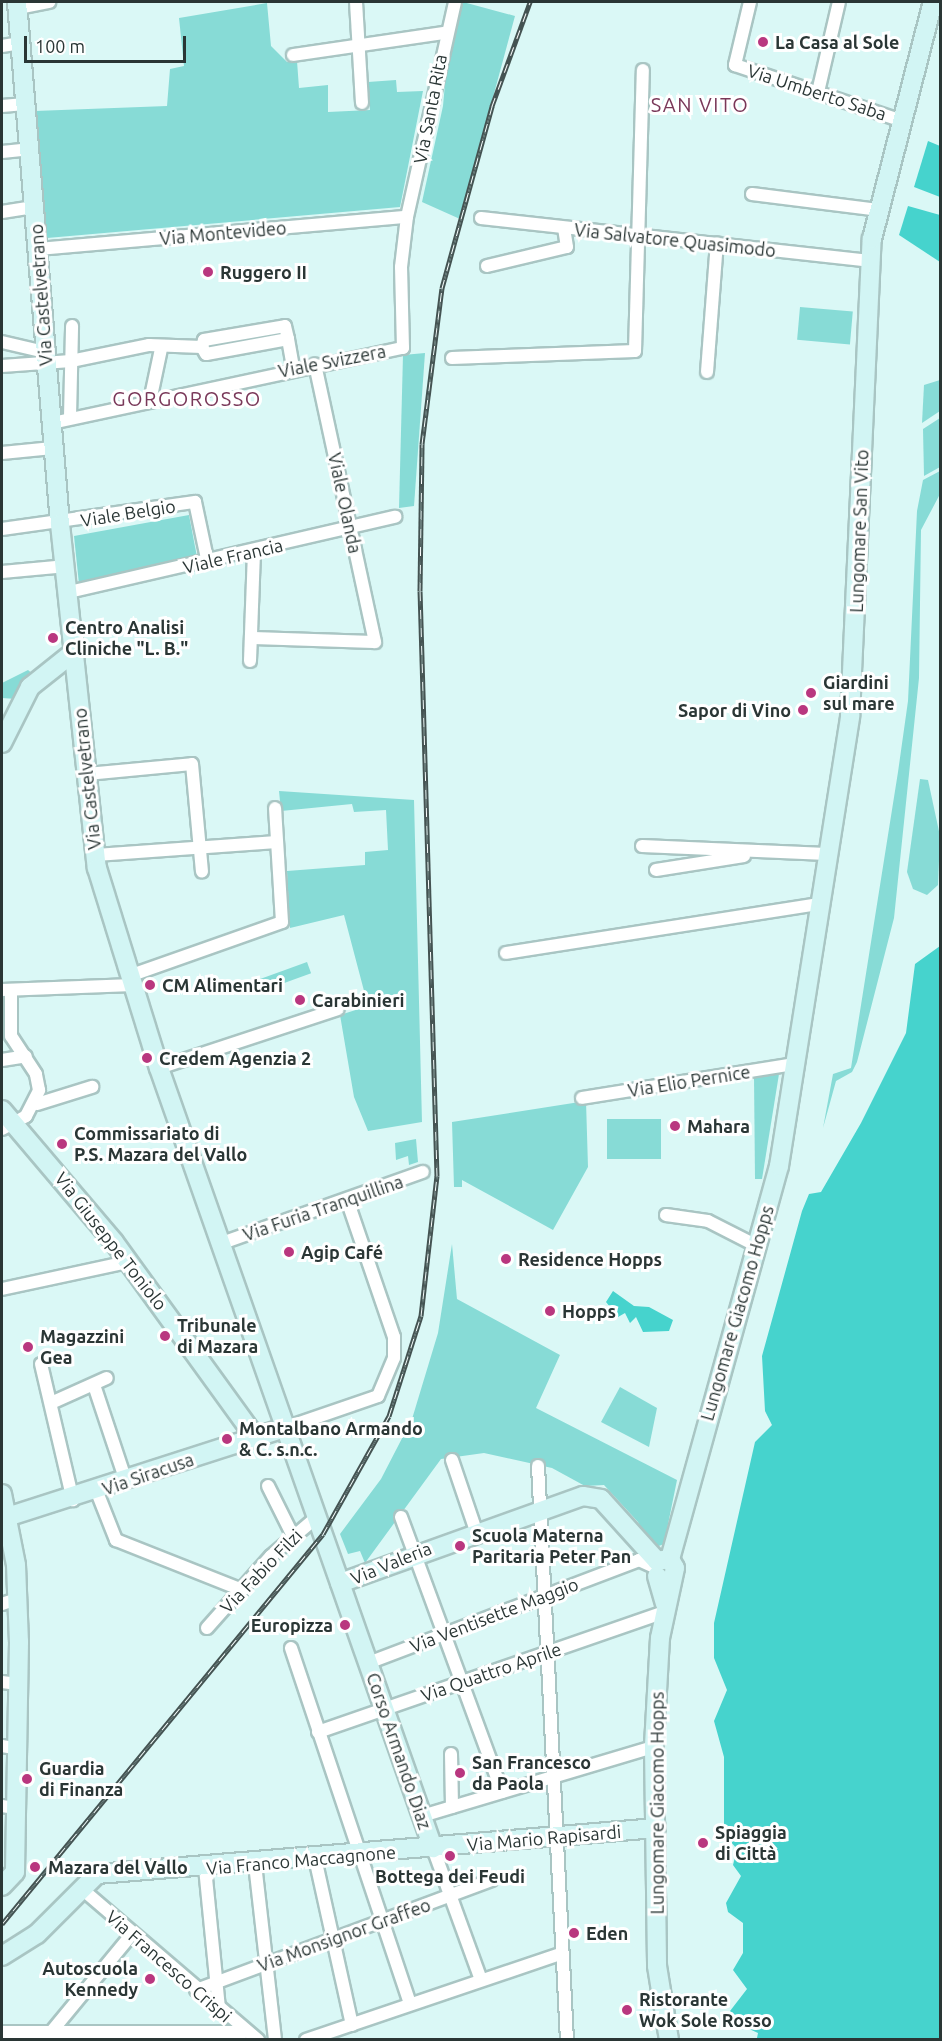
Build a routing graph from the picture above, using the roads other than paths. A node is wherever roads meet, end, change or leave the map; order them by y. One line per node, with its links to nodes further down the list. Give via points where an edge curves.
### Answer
1 (49, 2): 7 (street)
2 (356, 2): 11 (street)
3 (455, 2): 8 (street, Via Santa Rita)
4 (750, 2): 14 (street, Via Umberto Saba, via 735,65)
5 (839, 2): 14 (street)
6 (933, 2): 18 (main road, Lungomare San Vito)
7 (17, 5): 9 (main road, Via Castelvetrano)
8 (444, 33): 11 (street); 25 (street, Via Santa Rita)
9 (21, 43): 10 (street); 16 (main road, Via Castelvetrano)
10 (2, 46)
11 (359, 48): 12 (street); 15 (street)
12 (293, 55)
13 (643, 70): 28 (street)
14 (818, 92): 18 (street, Via Umberto Saba)
15 (362, 103)
16 (25, 104): 17 (street); 19 (main road, Via Castelvetrano)
17 (2, 106)
18 (899, 120): 23 (main road, Lungomare San Vito)
19 (29, 149): 20 (street); 22 (main road, Via Castelvetrano)
20 (2, 152)
21 (752, 194): 23 (street)
22 (34, 207): 24 (street); 30 (main road, Via Castelvetrano)
23 (878, 210): 31 (main road, Lungomare San Vito)
24 (2, 212)
25 (407, 217): 30 (street, Via Montevideo); 35 (street, Via Santa Rita, via 401,267)
26 (481, 218): 27 (street, Via Salvatore Quasimodo)
27 (564, 229): 28 (street, Via Salvatore Quasimodo); 32 (street, via 567,247)
28 (639, 236): 29 (street, Via Salvatore Quasimodo); 38 (street, via 635,351)
29 (717, 243): 31 (street, Via Salvatore Quasimodo); 43 (street)
30 (38, 249): 37 (main road, Via Castelvetrano)
31 (870, 261): 68 (main road, Lungomare San Vito, via 850,716)
32 (487, 266)
33 (72, 326): 39 (street)
34 (2, 342): 37 (street)
35 (403, 348): 40 (street, Viale Svizzera)
36 (160, 349): 39 (street, via 149,345); 42 (street, via 202,347 206,354 288,339); 44 (street)
37 (45, 356): 39 (street); 41 (street); 46 (main road, Via Castelvetrano)
38 (452, 358)
39 (70, 361): 45 (street)
40 (315, 364): 42 (street, Viale Svizzera); 51 (street, Viale Olanda)
41 (2, 366)
42 (293, 367): 44 (street, Viale Svizzera)
43 (707, 372)
44 (150, 401): 45 (street, Viale Svizzera)
45 (70, 417): 46 (street, Viale Svizzera)
46 (52, 423): 47 (main road, Via Castelvetrano)
47 (53, 448): 48 (street); 50 (main road, Via Castelvetrano)
48 (2, 453)
49 (395, 517): 51 (street, Viale Francia)
50 (60, 524): 52 (street, Viale Belgio); 54 (street, Viale Belgio, via 195,502); 55 (main road, Via Castelvetrano)
51 (350, 528): 53 (street, Viale Francia); 58 (street, Viale Olanda, via 375,642)
52 (2, 529)
53 (255, 551): 54 (street, Viale Francia); 58 (street)
54 (208, 563): 57 (street, Viale Francia)
55 (67, 566): 56 (street); 57 (main road, Via Castelvetrano)
56 (2, 572)
57 (69, 592): 59 (main road, Via Castelvetrano)
58 (252, 638): 60 (street)
59 (74, 652): 61 (main road, via 30,687); 62 (main road, Via Castelvetrano)
60 (250, 662)
61 (2, 743)
62 (87, 774): 66 (street, via 192,764); 69 (main road, Via Castelvetrano)
63 (275, 808): 64 (street)
64 (277, 842): 66 (street); 74 (street, via 282,922)
65 (642, 846): 67 (street)
66 (200, 847): 69 (street); 71 (street)
67 (769, 852): 68 (street); 70 (street)
68 (827, 854): 72 (main road, Lungomare San Vito)
69 (96, 855): 74 (main road, Via Castelvetrano)
70 (657, 870)
71 (202, 872)
72 (818, 904): 73 (street); 80 (main road, Lungomare San Vito)
73 (506, 953)
74 (131, 980): 75 (street); 81 (main road, Via Castelvetrano)
75 (6, 990): 77 (street)
76 (338, 1009): 81 (street)
77 (6, 1028): 78 (street)
78 (26, 1056): 79 (street); 84 (street, via 36,1074)
79 (2, 1060)
80 (795, 1064): 83 (street, Via Elio Pernice); 90 (main road, Lungomare Giacomo Hopps)
81 (159, 1068): 89 (main road, Via Castelvetrano)
82 (92, 1087): 84 (street)
83 (582, 1098)
84 (37, 1104): 85 (street)
85 (6, 1121): 91 (main road, Via Giuseppe Toniolo)
86 (423, 1172): 87 (street, Via Furia Tranquillina)
87 (347, 1200): 89 (street, Via Furia Tranquillina); 97 (street, via 394,1337 394,1358 378,1396)
88 (666, 1215): 90 (street, via 708,1221)
89 (222, 1243): 97 (main road, Via Castelvetrano)
90 (759, 1246): 113 (main road, Lungomare Giacomo Hopps)
91 (128, 1262): 92 (street); 98 (main road, Via Giuseppe Toniolo)
92 (2, 1289)
93 (41, 1364): 96 (street)
94 (107, 1378): 95 (street)
95 (94, 1384): 96 (street); 101 (street)
96 (51, 1403): 105 (street)
97 (288, 1427): 98 (main road, Via Siracusa); 109 (main road, Via Castelvetrano)
98 (255, 1437): 101 (main road, Via Siracusa)
99 (453, 1460): 110 (street)
100 (538, 1466): 106 (street)
101 (126, 1481): 103 (main road, Via Siracusa)
102 (268, 1486): 111 (street)
103 (97, 1492): 105 (main road, Via Siracusa); 115 (street, via 116,1540)
104 (2, 1494): 107 (main road)
105 (73, 1500): 107 (main road, Via Siracusa)
106 (538, 1511): 110 (main road, Via Valeria); 113 (main road, Via Valeria, via 596,1497); 116 (street)
107 (7, 1517): 117 (main road)
108 (401, 1517): 112 (street)
109 (318, 1519): 111 (street, Via Fabio Filzi); 114 (main road, Corso Armando Diaz)
110 (476, 1531): 112 (main road, Via Valeria)
111 (293, 1536): 115 (street, Via Fabio Filzi)
112 (414, 1553): 114 (main road, Via Valeria); 120 (street)
113 (662, 1567): 116 (street, Via Ventisette Maggio, via 639,1560); 118 (main road, Lungomare Giacomo Hopps)
114 (340, 1583): 123 (main road, Corso Armando Diaz)
115 (242, 1590): 119 (street, Via Fabio Filzi)
116 (542, 1595): 120 (street, Via Ventisette Maggio); 122 (street)
117 (10, 1601): 124 (main road)
118 (664, 1608): 122 (street, Via Quattro Aprile); 129 (main road, Lungomare Giacomo Hopps)
119 (207, 1628)
120 (445, 1634): 123 (street, Via Ventisette Maggio); 125 (street)
121 (291, 1647): 127 (street)
122 (545, 1653): 125 (street, Via Quattro Aprile); 131 (street)
123 (368, 1663): 126 (main road, Corso Armando Diaz)
124 (10, 1683): 128 (main road)
125 (461, 1683): 126 (street, Via Quattro Aprile); 132 (street)
126 (384, 1708): 127 (street, Via Quattro Aprile); 135 (main road, Corso Armando Diaz)
127 (318, 1732): 139 (street)
128 (10, 1747): 133 (main road)
129 (654, 1747): 131 (street); 136 (main road, Lungomare Giacomo Hopps)
130 (451, 1754): 134 (street)
131 (551, 1777): 132 (street); 137 (street)
132 (501, 1792): 134 (street)
133 (8, 1807): 144 (main road, via 15,1872)
134 (452, 1807): 135 (street)
135 (422, 1816): 138 (main road, Corso Armando Diaz)
136 (656, 1828): 137 (main road, Via Mario Rapisardi); 166 (main road, Lungomare Giacomo Hopps, via 657,1966)
137 (557, 1837): 138 (main road, Via Mario Rapisardi); 150 (street)
138 (433, 1848): 139 (main road, Via Franco Maccagnone); 146 (street, Corso Armando Diaz)
139 (360, 1855): 140 (main road, Via Franco Maccagnone); 147 (street)
140 (315, 1858): 141 (main road, Via Franco Maccagnone); 149 (street)
141 (255, 1864): 142 (main road, Via Franco Maccagnone); 152 (street)
142 (206, 1868): 145 (main road, Via Franco Maccagnone, via 97,1874); 154 (street)
143 (491, 1880): 146 (street, Via Monsignor Graffeo)
144 (2, 1886)
145 (82, 1889): 148 (street, Via Francesco Crispi); 151 (main road, via 37,1934)
146 (451, 1895): 147 (street, Via Monsignor Graffeo); 153 (street, Corso Armando Diaz)
147 (382, 1920): 149 (street, Via Monsignor Graffeo); 156 (street)
148 (132, 1934): 155 (street, Via Francesco Crispi); 159 (street)
149 (332, 1939): 152 (street, Via Monsignor Graffeo); 158 (street)
150 (563, 1953): 153 (street); 165 (street)
151 (2, 1956)
152 (267, 1963): 154 (street, Via Monsignor Graffeo); 163 (street)
153 (480, 1980): 156 (street)
154 (216, 1982): 155 (street, Via Monsignor Graffeo); 157 (street)
155 (196, 1989): 157 (street, Via Francesco Crispi)
156 (410, 2003): 158 (street)
157 (219, 2009): 161 (street, Via Francesco Crispi)
158 (352, 2025): 164 (street)
159 (52, 2031): 160 (street); 161 (street)
160 (2, 2032)
161 (245, 2032): 162 (street, Via Francesco Crispi)
162 (258, 2040)
163 (275, 2040)
164 (306, 2040)
165 (567, 2040)
166 (669, 2040)

